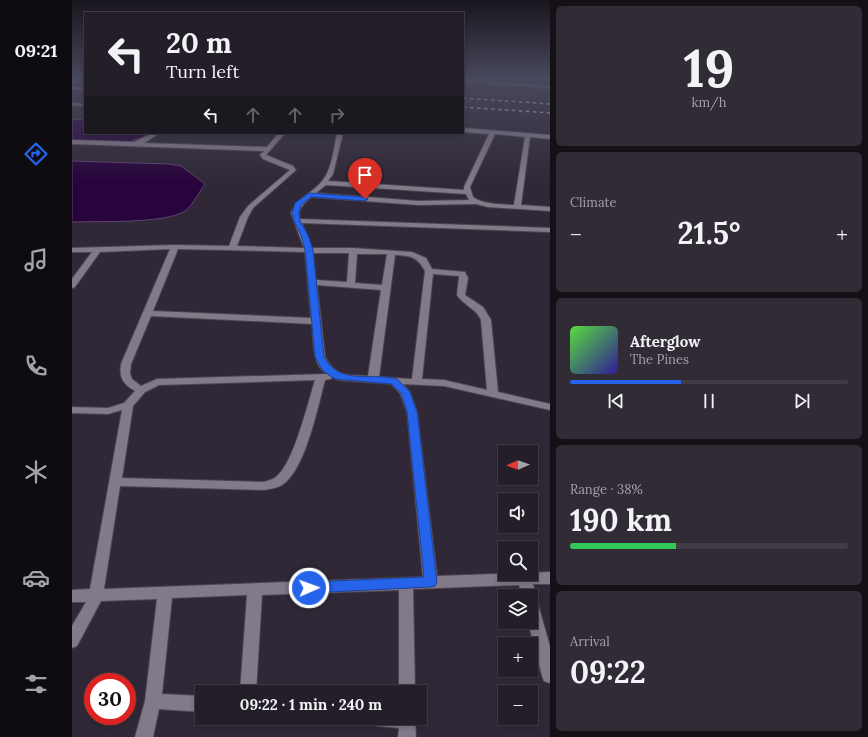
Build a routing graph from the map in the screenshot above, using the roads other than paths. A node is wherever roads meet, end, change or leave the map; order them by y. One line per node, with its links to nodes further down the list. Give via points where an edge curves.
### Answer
1 (464, 130): 2 (street)
2 (493, 132): 6 (street); 12 (street, via 467,187)
3 (155, 134): 9 (street)
4 (281, 134): 10 (street)
5 (340, 134): 11 (street, via 330,174)
6 (528, 135): 7 (street); 15 (street)
7 (550, 137)
8 (72, 142): 9 (street)
9 (136, 144): 10 (street)
10 (268, 149): 20 (street, via 263,155 265,158 292,166 293,170 250,207)
11 (324, 183): 12 (street); 13 (street)
12 (468, 192): 14 (street, via 470,198)
13 (309, 195): 14 (street, via 418,204); 17 (street, via 298,204 295,213)
14 (476, 202): 15 (street)
15 (517, 207): 16 (street)
16 (550, 209)
17 (297, 221): 18 (street); 23 (street)
18 (550, 230)
19 (175, 247): 20 (street); 21 (street); 31 (street)
20 (232, 248): 23 (street)
21 (98, 249): 22 (street); 28 (street)
22 (72, 250)
23 (309, 250): 24 (street); 27 (street)
24 (353, 250): 25 (street); 29 (street)
25 (391, 252): 26 (street, via 412,254 423,260); 30 (street)
26 (429, 271): 36 (street); 39 (street, via 462,274 464,278 461,295 481,310 486,320)
27 (312, 282): 29 (street); 32 (street)
28 (72, 285)
29 (351, 285): 30 (street)
30 (386, 288): 35 (street)
31 (147, 313): 32 (street); 38 (street, via 124,374 128,382)
32 (316, 321): 33 (street, via 320,357 326,369)
33 (338, 377): 34 (street); 35 (street)
34 (321, 378): 38 (street, via 157,382); 43 (street, via 297,454 285,476 278,482 264,486)
35 (373, 380): 37 (street)
36 (417, 380): 37 (street); 39 (street)
37 (394, 381): 47 (street, via 405,392 412,412)
38 (141, 390): 40 (street)
39 (493, 394): 41 (street)
40 (128, 405): 42 (street, via 108,411); 43 (street)
41 (550, 407)
42 (72, 410)
43 (115, 482): 52 (street)
44 (538, 578): 45 (street)
45 (550, 578)
46 (498, 580): 47 (street)
47 (430, 582): 48 (street)
48 (406, 583): 49 (street); 57 (street)
49 (255, 590): 50 (street); 56 (street)
50 (165, 594): 52 (street); 58 (street)
51 (72, 596): 52 (street)
52 (96, 596): 54 (street)
53 (538, 629): 55 (street)
54 (72, 641)
55 (550, 676)
56 (248, 685)
57 (407, 685)
58 (153, 700): 59 (street); 60 (street)
59 (195, 703)
60 (144, 737)

